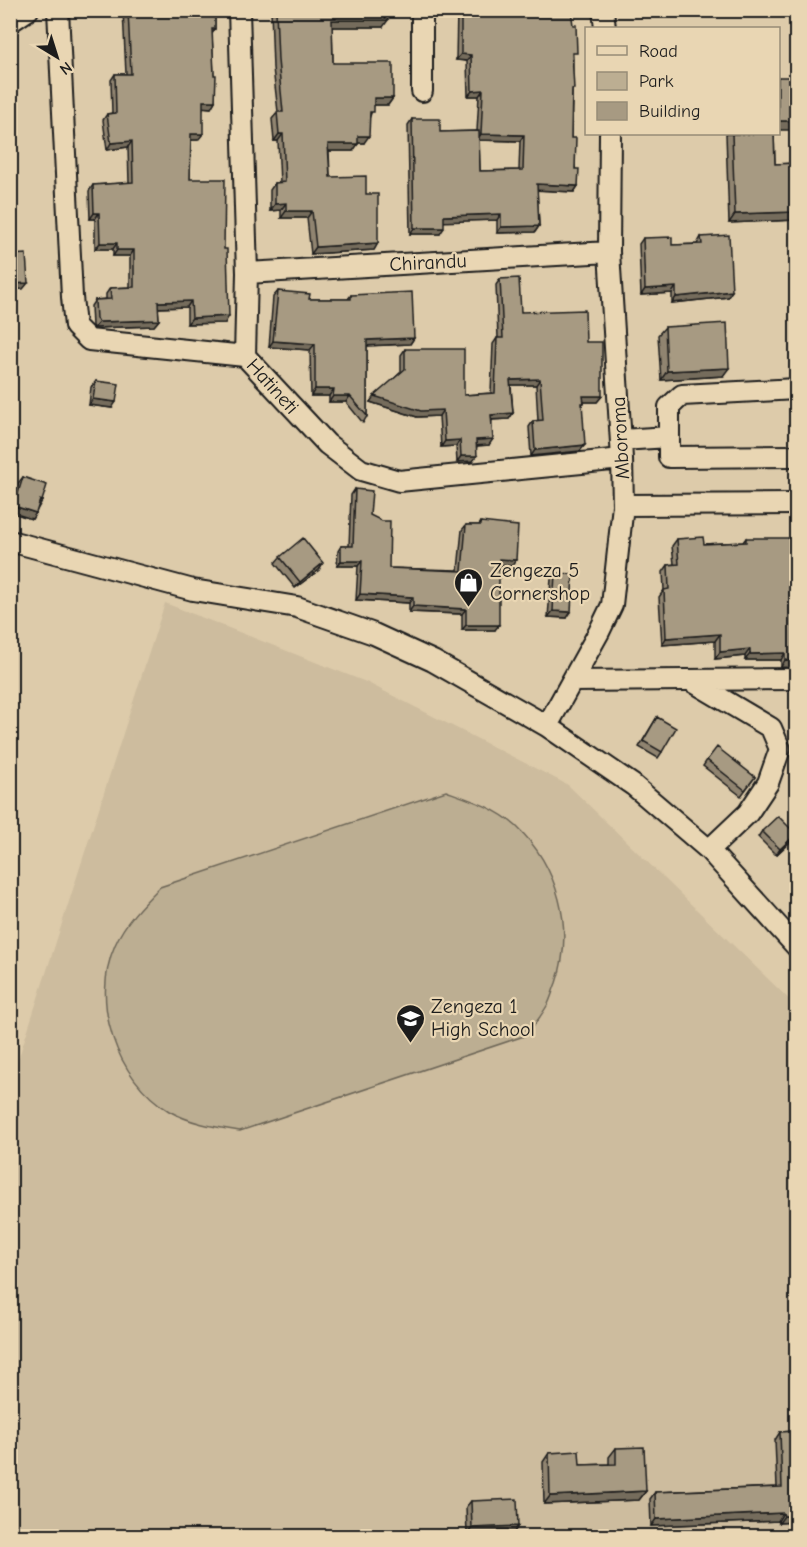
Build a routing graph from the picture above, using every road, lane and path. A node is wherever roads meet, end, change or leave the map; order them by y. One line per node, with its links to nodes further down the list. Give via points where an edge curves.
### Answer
1 (28, 10): 6 (street)
2 (58, 10): 12 (street, via 75,326 89,340)
3 (239, 10): 11 (street, Hatineti)
4 (422, 10): 8 (street)
5 (603, 10): 7 (street)
6 (10, 22)
7 (604, 27)
8 (422, 91)
9 (610, 135): 10 (street, Mboroma)
10 (609, 252): 11 (street, Chirandu); 15 (street, Mboroma)
11 (247, 273): 12 (street, Hatineti)
12 (245, 356): 15 (street, Hatineti, via 327,444 361,470 399,481)
13 (796, 389): 14 (street, via 682,395 669,407)
14 (669, 437): 15 (street, Hatineti); 16 (street, via 669,457)
15 (622, 449): 18 (street, Mboroma)
16 (796, 456)
17 (796, 504): 18 (street)
18 (623, 505): 22 (street, Mboroma, via 612,605)
19 (12, 546): 23 (street, via 193,590 297,607 374,634 433,661)
20 (796, 679): 21 (street)
21 (690, 680): 22 (street); 24 (street, via 771,728 780,749 768,783 748,813)
22 (572, 681): 23 (street, Mboroma)
23 (547, 726): 24 (street, via 633,785)
24 (709, 850): 25 (street)
25 (796, 946)

